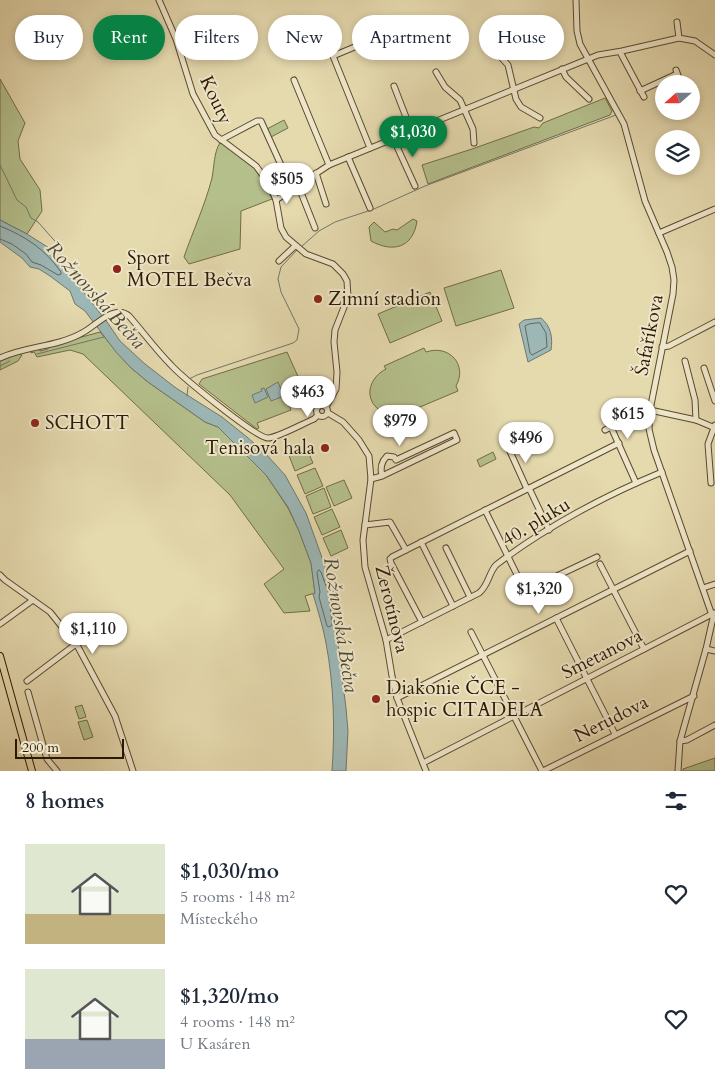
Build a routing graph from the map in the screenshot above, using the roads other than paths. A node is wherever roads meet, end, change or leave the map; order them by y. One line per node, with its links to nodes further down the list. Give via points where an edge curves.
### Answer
1 (159, 0): 23 (street, Kouty, via 176,39 193,94)
2 (576, 0): 8 (street, Šafaříkova, via 579,39)
3 (676, 22): 4 (street)
4 (679, 38): 6 (street); 7 (street, via 694,41)
5 (352, 48): 25 (street, via 333,56)
6 (620, 52): 8 (street); 16 (street)
7 (715, 55)
8 (587, 59): 10 (street); 37 (street, Šafaříkova, via 620,116 641,191)
9 (503, 60): 15 (street, via 512,76)
10 (562, 69): 15 (street); 18 (street)
11 (436, 72): 19 (street)
12 (294, 80): 27 (street)
13 (655, 83): 16 (street)
14 (394, 86): 21 (street)
15 (513, 89): 19 (street); 20 (street, via 521,107)
16 (640, 91): 17 (street)
17 (644, 97)
18 (589, 99)
19 (464, 109): 21 (street); 24 (street, via 473,129)
20 (540, 118)
21 (412, 130): 22 (street)
22 (393, 138): 25 (street); 31 (street)
23 (221, 140): 29 (street, Kouty, via 256,166); 29 (street, via 261,121 281,166)
24 (474, 143)
25 (370, 148): 26 (street)
26 (348, 157): 27 (street); 34 (street)
27 (329, 165): 28 (street)
28 (316, 174): 30 (street); 33 (street)
29 (264, 176): 32 (street, Kouty)
30 (298, 185): 32 (street); 36 (street)
31 (414, 186)
32 (276, 200): 38 (street, Kouty, via 283,232)
33 (326, 204)
34 (370, 208)
35 (715, 209): 37 (street)
36 (315, 228)
37 (659, 233): 41 (street, Šafaříkova, via 670,259 674,280)
38 (295, 246): 39 (street); 46 (street, Kouty, via 306,254 333,264 347,281 346,304 335,330 336,389)
39 (280, 261)
40 (715, 323): 41 (street)
41 (662, 347): 47 (street, Šafaříkova)
42 (0, 358): 49 (street, Kouty, via 75,336 116,312 127,314 183,377 264,437 274,437)
43 (685, 361): 50 (street, via 695,400)
44 (704, 368): 45 (street)
45 (715, 401)
46 (326, 407): 48 (street); 49 (street, Kouty, via 318,407)
47 (650, 410): 50 (street); 57 (street, Šafaříkova, via 650,435)
48 (328, 413): 49 (street, Kouty, via 322,417); 59 (street, Žerotínova, via 343,422 359,440 369,456)
49 (318, 415)
50 (696, 420): 51 (street)
51 (714, 427): 61 (street, via 708,444)
52 (605, 430): 53 (street, via 611,427)
53 (619, 443): 60 (street); 62 (street)
54 (508, 447): 62 (street)
55 (396, 460): 56 (street); 56 (street, via 454,433 457,440); 58 (street, via 394,456 384,458 380,471)
56 (398, 468): 58 (street)
57 (662, 472): 60 (street, 40. pluku); 69 (street, Šafaříkova)
58 (382, 476): 59 (street)
59 (371, 479): 64 (street, Žerotínova)
60 (636, 483): 65 (street, 40. pluku)
61 (711, 483)
62 (528, 488): 63 (street); 65 (street)
63 (485, 510): 66 (street); 70 (street)
64 (365, 525): 68 (street, via 390,522); 85 (street, Žerotínova, via 365,567)
65 (549, 530): 70 (street, 40. pluku)
66 (421, 542): 68 (street); 79 (street)
67 (446, 548): 77 (street)
68 (406, 550): 82 (street, via 390,559)
69 (690, 551): 75 (street, Šafaříkova); 76 (street)
70 (508, 556): 71 (street, via 525,591); 77 (street, 40. pluku, via 492,570 484,588)
71 (597, 557)
72 (600, 564): 76 (street)
73 (0, 575): 78 (street)
74 (715, 584): 75 (street)
75 (703, 588): 80 (street, Šafaříkova)
76 (613, 589): 81 (street); 87 (street)
77 (470, 597): 79 (street, 40. pluku)
78 (33, 600): 83 (street); 86 (street, via 50,612)
79 (453, 606): 82 (street, 40. pluku)
80 (714, 613): 87 (street, Smetanova); 88 (street, Šafaříkova)
81 (556, 618): 90 (street); 92 (street)
82 (422, 622): 85 (street, 40. pluku)
83 (0, 624)
84 (471, 632): 90 (street)
85 (386, 640): 96 (street, Žerotínova)
86 (76, 644): 93 (street); 104 (street, via 115,716)
87 (644, 649): 92 (street, Smetanova)
88 (706, 649): 89 (street); 95 (street, Šafaříkova)
89 (715, 651)
90 (483, 655): 96 (street); 97 (street)
91 (0, 656): 102 (main road)
92 (587, 679): 97 (street, Smetanova); 99 (street)
93 (26, 681)
94 (28, 692): 103 (street, via 47,759)
95 (694, 696): 99 (street, Nerudova); 100 (street, Šafaříkova)
96 (398, 698): 101 (street, Žerotínova)
97 (514, 716): 101 (street, Smetanova); 106 (street)
98 (715, 725): 100 (street)
99 (615, 734): 106 (street, Nerudova)
100 (680, 741): 107 (street, Šafaříkova)
101 (423, 763): 105 (street, Žerotínova)
102 (32, 771)
103 (57, 771)
104 (133, 771)
105 (426, 771)
106 (543, 771)
107 (678, 771)

